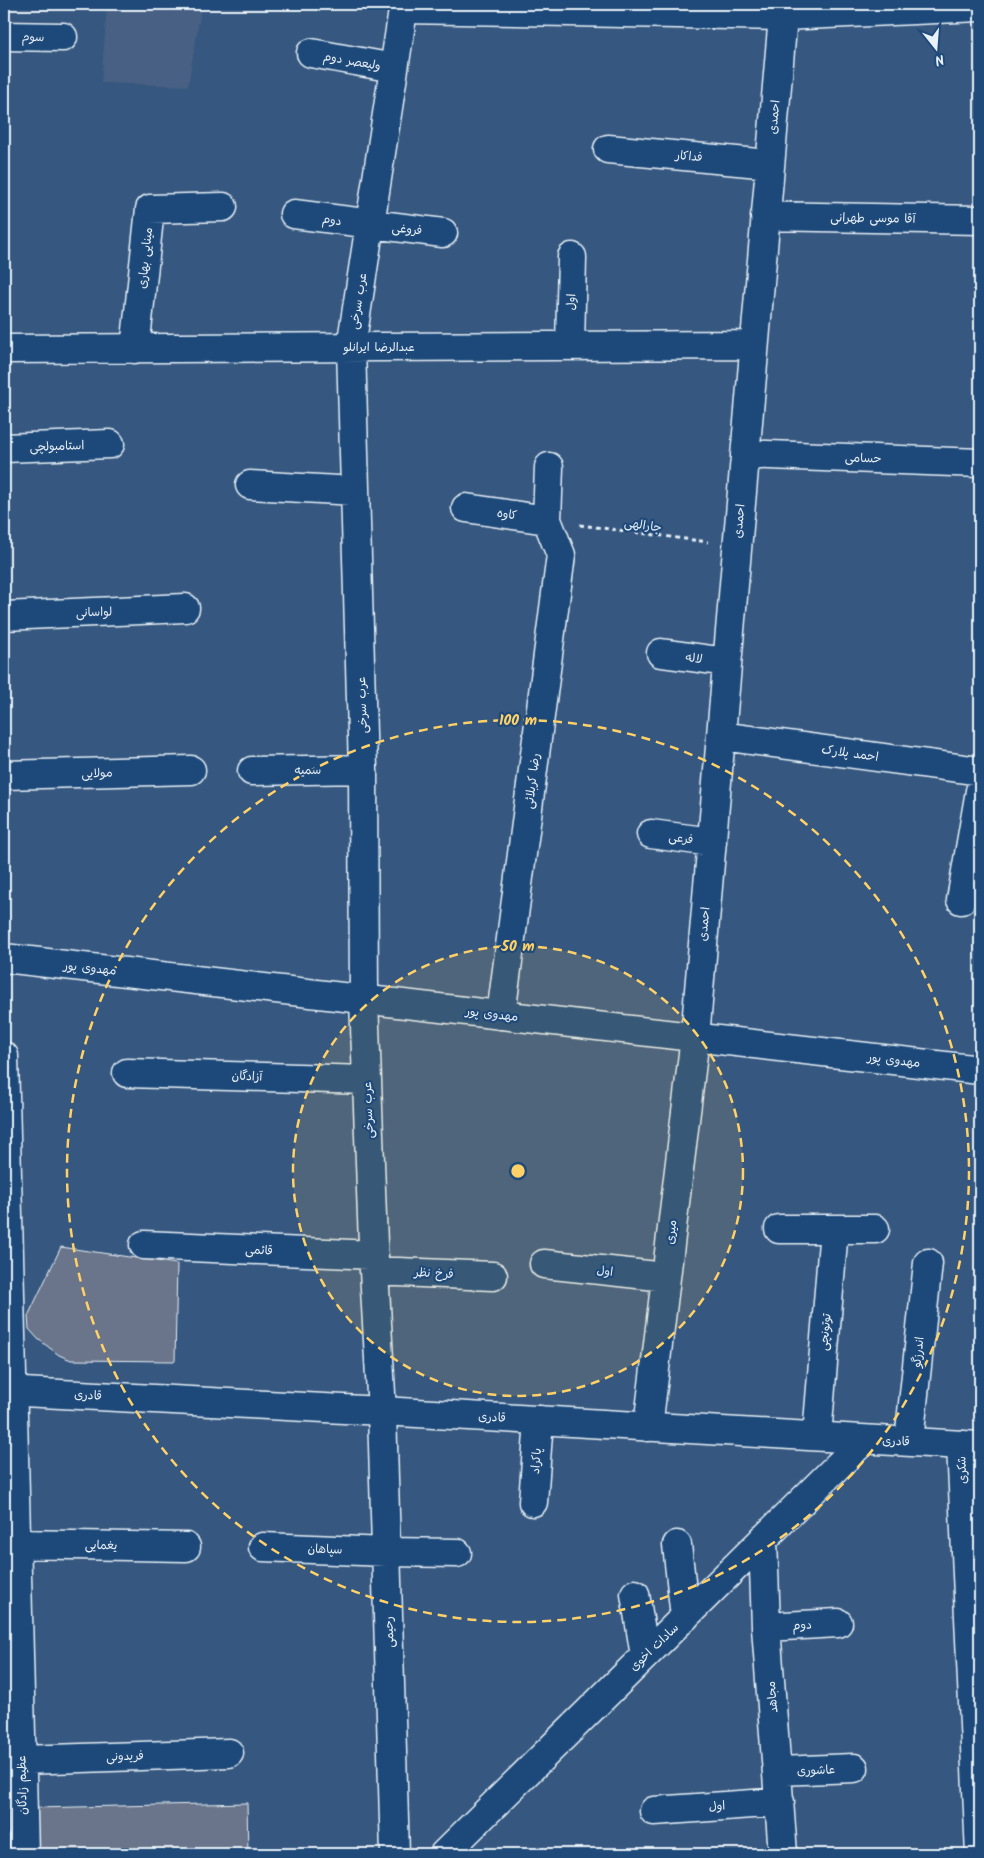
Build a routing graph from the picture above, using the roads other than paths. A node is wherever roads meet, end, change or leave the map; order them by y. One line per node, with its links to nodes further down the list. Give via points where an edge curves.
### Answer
1 (404, 7): 3 (street); 8 (street, عرب سرخی)
2 (980, 7): 4 (street)
3 (599, 8): 4 (street)
4 (782, 10): 10 (street, احمدی)
5 (4, 36): 6 (street, سوم)
6 (63, 37)
7 (311, 53): 8 (street, ولیعصر دوم)
8 (394, 68): 15 (street, عرب سرخی)
9 (608, 149): 10 (street, فداکار)
10 (770, 164): 13 (street, احمدی)
11 (222, 207): 22 (street, مینایی بهاری, via 150,209)
12 (294, 214): 15 (street, دوم)
13 (765, 216): 14 (street, آقا موسی طهرانی); 18 (street, احمدی)
14 (980, 220)
15 (370, 225): 16 (street, فروغی); 20 (street, عرب سرخی)
16 (443, 233)
17 (572, 257): 19 (street, اول)
18 (754, 345): 19 (street, عبدالرضا ایرانلو); 25 (street, احمدی)
19 (570, 346): 20 (street, عبدالرضا ایرانلو)
20 (351, 348): 22 (street, عبدالرضا ایرانلو); 29 (street, عرب سرخی)
21 (4, 349): 22 (street, عبدالرضا ایرانلو)
22 (135, 349)
23 (110, 444): 24 (street, استامبولچی)
24 (4, 448)
25 (745, 454): 26 (street, حسامی); 35 (street, احمدی)
26 (980, 463)
27 (550, 467): 31 (street)
28 (250, 486): 29 (street)
29 (355, 491): 37 (street, عرب سرخی)
30 (466, 508): 31 (street, کاوه)
31 (547, 520): 48 (street, رضا کربلائی, via 561,555)
32 (185, 608): 33 (street, لواسانی)
33 (4, 616)
34 (661, 653): 35 (street, لاله)
35 (727, 662): 36 (street, احمدی)
36 (721, 736): 40 (street, احمد پلارک); 44 (street, احمدی)
37 (364, 769): 39 (street, سمیه); 47 (street, عرب سرخی)
38 (191, 770): 41 (street, مولایی)
39 (252, 771)
40 (980, 771)
41 (4, 775)
42 (980, 792): 45 (street)
43 (651, 834): 44 (street, فرعی)
44 (712, 842): 49 (street, احمدی)
45 (961, 900)
46 (4, 958): 47 (street, مهدوی پور)
47 (364, 999): 48 (street, مهدوی پور); 53 (street, عرب سرخی)
48 (501, 1015): 49 (street, مهدوی پور)
49 (695, 1037): 51 (street, مهدوی پور); 63 (street, میری)
50 (4, 1056): 54 (street, عظیم زادگان)
51 (980, 1070)
52 (127, 1073): 53 (street, آزادگان)
53 (367, 1080): 59 (street, عرب سرخی)
54 (5, 1143): 64 (street, عظیم زادگان)
55 (779, 1228): 56 (street)
56 (834, 1229): 57 (street); 68 (street, توتونچی)
57 (875, 1229)
58 (144, 1245): 59 (street, قائمی)
59 (374, 1263): 62 (street, فرخ نظر); 65 (street, عرب سرخی)
60 (928, 1263): 70 (street, اندرزگو)
61 (544, 1264): 63 (street, اول)
62 (493, 1276)
63 (666, 1277): 67 (street, میری)
64 (8, 1391): 65 (street, قادرى); 74 (street, عظیم زادگان)
65 (382, 1411): 66 (street, قادرى); 78 (street, رحیمی)
66 (539, 1420): 67 (street, قادرى); 72 (street, پاکراد)
67 (648, 1427): 68 (street, قادرى)
68 (816, 1436): 69 (street, قادرى)
69 (864, 1440): 70 (street, قادرى); 73 (street, سادات اخوی)
70 (909, 1441): 71 (street, قادرى)
71 (970, 1446): 84 (street, شکری)
72 (533, 1502)
73 (763, 1539): 82 (street, سادات اخوی); 85 (street, مجاهد)
74 (16, 1544): 76 (street, یغمایی); 81 (street, عظیم زادگان)
75 (677, 1545): 82 (street)
76 (186, 1547)
77 (263, 1547): 78 (street, سپاهان)
78 (386, 1552): 79 (street); 94 (street, رحیمی)
79 (456, 1553)
80 (634, 1594): 86 (street)
81 (11, 1606): 88 (street, عظیم زادگان)
82 (685, 1617): 86 (street, سادات اخوی)
83 (838, 1623): 85 (street, دوم)
84 (974, 1623): 97 (street, شکری)
85 (766, 1627): 90 (street, مجاهد)
86 (645, 1656): 95 (street, سادات اخوی)
87 (229, 1753): 88 (street, فریدونی)
88 (22, 1760): 93 (street, عظیم زادگان)
89 (854, 1768): 90 (street, عاشوری)
90 (778, 1771): 91 (street, مجاهد)
91 (780, 1802): 92 (street, اول); 96 (street, مجاهد)
92 (654, 1811)
93 (24, 1854)
94 (395, 1854)
95 (444, 1854)
96 (783, 1854)
97 (980, 1854)

